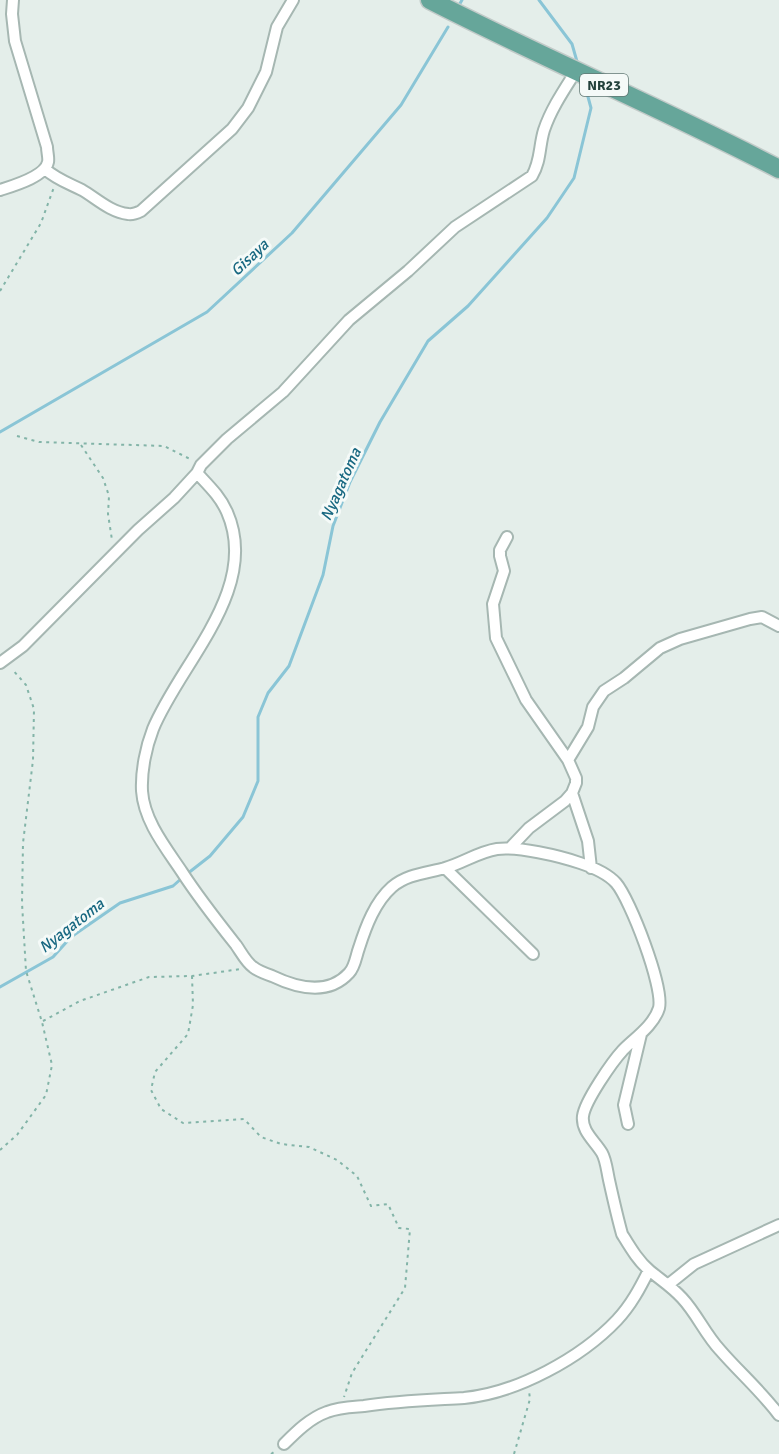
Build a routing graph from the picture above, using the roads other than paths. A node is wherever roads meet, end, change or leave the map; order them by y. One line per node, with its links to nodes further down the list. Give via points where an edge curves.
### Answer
1 (13, 0): 5 (street, via 15,41 47,147)
2 (293, 0): 5 (street, via 277,27 266,72 248,108 232,129 149,206 127,214 96,201)
3 (430, 0): 4 (main road, NR23)
4 (576, 71): 6 (main road, NR23); 8 (street, via 550,115 532,176 455,227 349,320 283,392 227,439)
5 (45, 169): 7 (street)
6 (779, 169)
7 (0, 190)
8 (199, 469): 11 (street, via 23,646); 15 (street, via 231,523 232,573 219,614 154,726 142,793 147,815 184,876 253,967 286,982 316,989 334,986 352,971 374,911 392,887 410,877)
9 (507, 537): 12 (street, via 500,550 504,571 493,604 496,638 526,700)
10 (779, 626): 12 (street, via 762,617 750,619 660,648 604,691)
11 (2, 661)
12 (568, 760): 13 (street, via 576,778)
13 (572, 793): 14 (street); 16 (street, via 588,841)
14 (510, 848): 15 (street, via 478,854); 16 (street, via 555,856)
15 (445, 868): 17 (street)
16 (591, 868): 18 (street, via 617,884 649,957 659,1008)
17 (533, 954)
18 (642, 1033): 19 (street, via 624,1105); 21 (street, via 622,1051 583,1116 586,1130 604,1160 622,1234)
19 (628, 1124)
20 (779, 1225): 22 (street, via 694,1264)
21 (649, 1270): 22 (street); 24 (street, via 632,1301 602,1334 527,1380 492,1394 340,1408 325,1412 297,1430)
22 (669, 1284): 23 (street, via 694,1312 719,1350)
23 (779, 1415)
24 (284, 1444)

